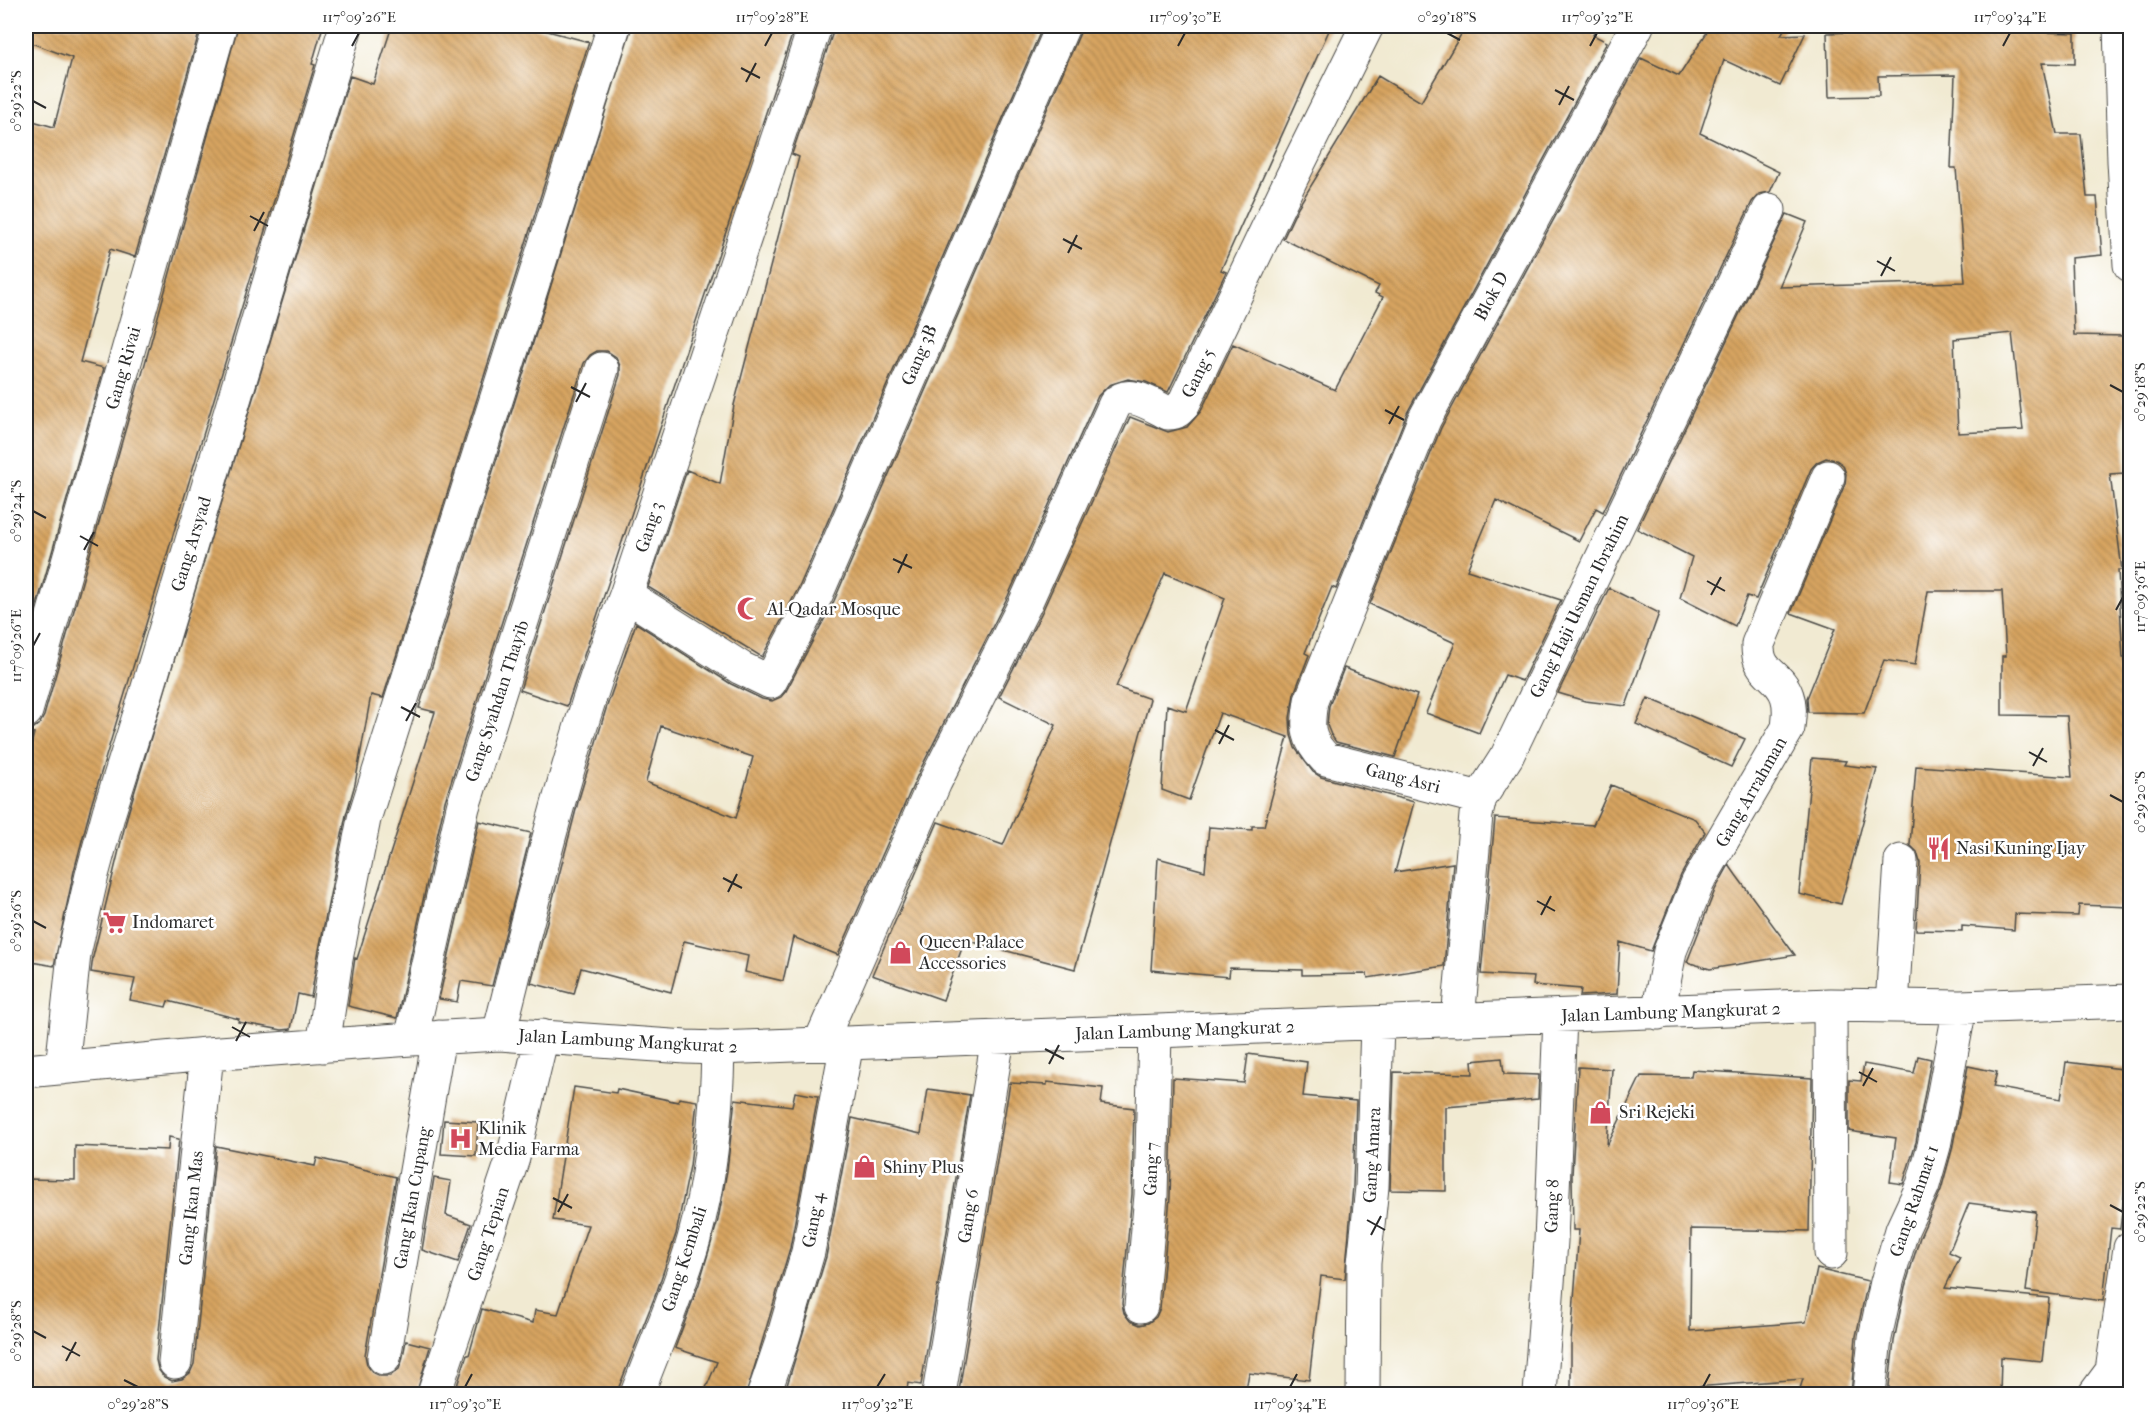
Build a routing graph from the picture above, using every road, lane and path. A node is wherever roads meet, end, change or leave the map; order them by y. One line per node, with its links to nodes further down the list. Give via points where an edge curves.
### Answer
1 (220, 26): 15 (street, Gang Rivai)
2 (346, 26): 37 (street, Gang Arsyad, via 106,823 74,954)
3 (614, 26): 34 (street, via 364,819)
4 (815, 26): 14 (street, Gang 3)
5 (1063, 26): 14 (street, Gang 3B, via 817,593 770,682 741,668)
6 (1367, 26): 17 (street, Gang 5, via 1184,403 1174,413 1135,398 1124,397 1115,404 1025,604)
7 (1637, 26): 16 (street, Blok D, via 1424,420 1311,702 1308,734)
8 (2120, 26): 9 (street)
9 (2127, 161): 11 (street)
10 (1769, 210): 18 (street, Gang Haji Usman Ibrahim, via 1508,756)
11 (2130, 265)
12 (602, 369): 31 (street, Gang Syahdan Thayib, via 463,807)
13 (1828, 477): 24 (street, Gang Arrahman, via 1758,644 1760,663 1786,694 1790,709 1788,728 1698,882 1670,951)
14 (626, 595): 29 (street, Gang 3, via 554,815)
15 (26, 711)
16 (1326, 759): 18 (street, Gang Asri)
17 (935, 782): 33 (street, Gang 4)
18 (1480, 798): 26 (street, Gang Haji Usman Ibrahim)
19 (1901, 861): 22 (street)
20 (2130, 1001): 23 (street, Jalan Lambung Mangkurat 2)
21 (1830, 1005): 22 (street, Jalan Lambung Mangkurat 2); 24 (street, Jalan Lambung Mangkurat 2); 40 (street)
22 (1892, 1006): 23 (street, Jalan Lambung Mangkurat 2)
23 (1960, 1007): 51 (street, Gang Rahmat 1, via 1934,1146 1887,1282 1875,1338)
24 (1658, 1013): 25 (street, Jalan Lambung Mangkurat 2)
25 (1560, 1017): 26 (street, Jalan Lambung Mangkurat 2); 50 (street, Gang 8)
26 (1458, 1020): 27 (street, Jalan Lambung Mangkurat 2)
27 (1377, 1023): 28 (street, Jalan Lambung Mangkurat 2); 49 (street, Gang Amara, via 1372,1187 1364,1263)
28 (1155, 1032): 32 (street, Jalan Lambung Mangkurat 2); 41 (street, Gang 7, via 1151,1195)
29 (499, 1034): 30 (street, Jalan Lambung Mangkurat 2); 31 (street, Jalan Lambung Mangkurat 2)
30 (542, 1036): 35 (street, Jalan Lambung Mangkurat 2); 45 (street, Gang Tepian, via 513,1158)
31 (425, 1038): 34 (street, Jalan Lambung Mangkurat 2); 42 (street, Gang Ikan Cupang)
32 (998, 1038): 33 (street, Jalan Lambung Mangkurat 2); 48 (street, Gang 6)
33 (833, 1043): 35 (street, Jalan Lambung Mangkurat 2); 47 (street, Gang 4, via 808,1252)
34 (323, 1046): 36 (street, Jalan Lambung Mangkurat 2)
35 (718, 1048): 46 (street, Gang Kembali, via 717,1094 704,1197 682,1276)
36 (207, 1054): 37 (street, Jalan Lambung Mangkurat 2); 43 (street, Gang Ikan Mas)
37 (62, 1068): 38 (street, Jalan Lambung Mangkurat 2)
38 (26, 1071)
39 (2130, 1248): 44 (street)
40 (1831, 1253)
41 (1141, 1306)
42 (384, 1358)
43 (175, 1362)
44 (2106, 1387)
45 (434, 1395)
46 (637, 1395)
47 (764, 1395)
48 (939, 1395)
49 (1363, 1395)
50 (1540, 1395)
51 (1869, 1395)

